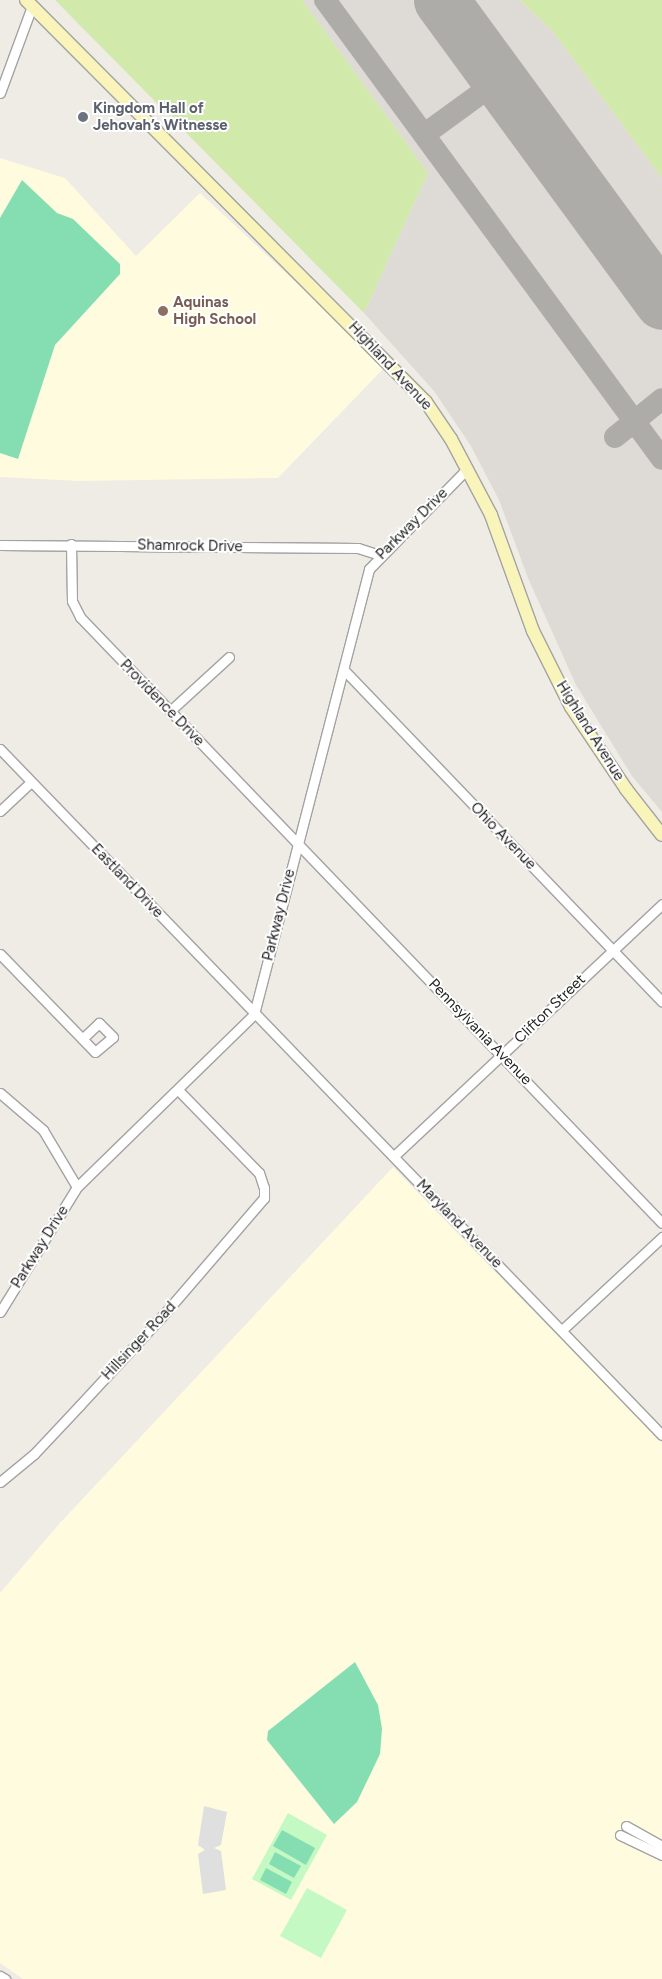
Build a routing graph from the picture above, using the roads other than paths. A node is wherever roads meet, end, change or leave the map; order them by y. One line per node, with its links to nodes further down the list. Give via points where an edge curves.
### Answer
1 (29, 3): 2 (street); 3 (main road, Highland Avenue, via 385,358 426,402 451,439)
2 (1, 87)
3 (466, 470): 6 (street, Parkway Drive); 13 (main road, Highland Avenue, via 491,515 533,631 571,707 626,789)
4 (0, 544): 5 (street, Shamrock Drive)
5 (71, 544): 6 (street, Shamrock Drive, via 358,548); 9 (street, Providence Drive, via 72,602 80,617)
6 (378, 555): 8 (street, Parkway Drive, via 369,569)
7 (229, 657): 9 (street)
8 (345, 671): 14 (street, Parkway Drive); 16 (street, Ohio Avenue)
9 (170, 711): 14 (street, Providence Drive)
10 (0, 748): 11 (street, Eastland Drive)
11 (31, 782): 12 (street); 19 (street, Eastland Drive)
12 (0, 811)
13 (662, 835)
14 (297, 843): 19 (street, Parkway Drive); 21 (street, Pennsylvania Avenue)
15 (662, 904): 16 (street, Clifton Street)
16 (612, 949): 18 (street, Ohio Avenue); 21 (street, Clifton Street)
17 (0, 954): 20 (street)
18 (662, 1001)
19 (254, 1014): 22 (street, Parkway Drive); 24 (street, Maryland Avenue)
20 (82, 1039)
21 (502, 1055): 24 (street, Clifton Street); 26 (street, Pennsylvania Avenue)
22 (178, 1090): 25 (street, Parkway Drive); 31 (street, Hillsinger Road, via 259,1172 264,1188 259,1207 34,1454)
23 (0, 1093): 25 (street, via 43,1130)
24 (394, 1156): 29 (street, Maryland Avenue)
25 (77, 1187): 28 (street, Parkway Drive)
26 (662, 1223)
27 (662, 1237): 29 (street)
28 (0, 1312)
29 (562, 1330): 30 (street, Maryland Avenue)
30 (662, 1435)
31 (0, 1482)
32 (626, 1826): 34 (street)
33 (620, 1835): 35 (street)
34 (662, 1846)
35 (662, 1856)
36 (0, 1976): 37 (street)
37 (5, 1979)

